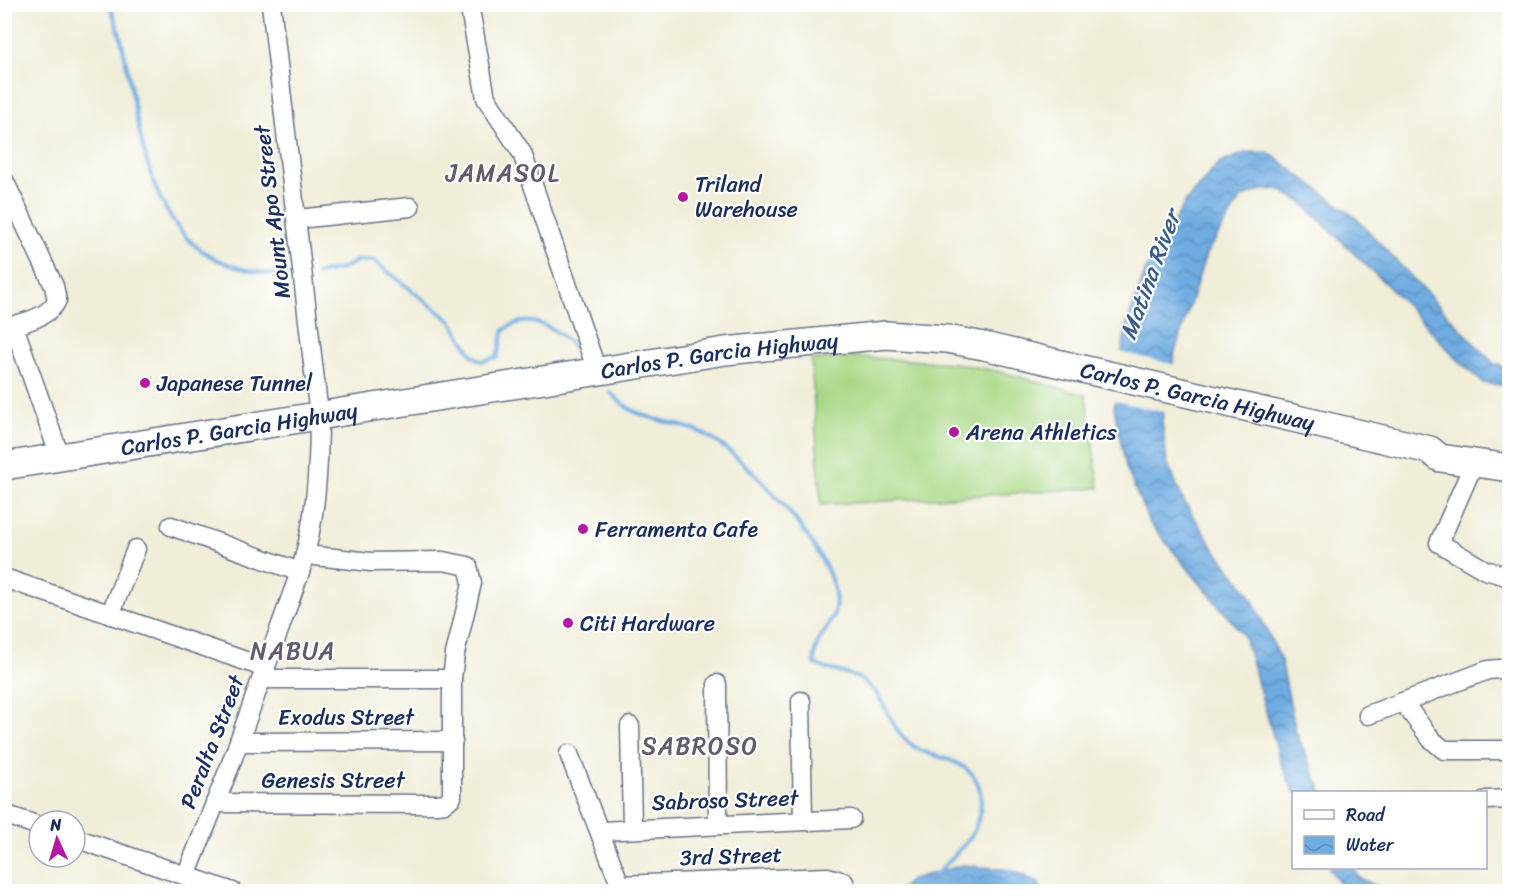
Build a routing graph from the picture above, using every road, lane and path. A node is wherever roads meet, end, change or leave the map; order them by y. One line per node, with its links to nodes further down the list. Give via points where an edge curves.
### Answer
1 (271, 4): 5 (street, Mount Apo Street)
2 (471, 15): 7 (street, via 486,98 522,153)
3 (4, 180): 6 (street, via 57,300 37,317)
4 (410, 207): 5 (street)
5 (298, 219): 8 (street, Mount Apo Street)
6 (9, 326): 11 (street)
7 (597, 370): 8 (highway, Carlos P. Garcia Highway); 9 (highway, Carlos P. Garcia Highway, via 725,351 886,334 947,339)
8 (319, 414): 11 (highway, Carlos P. Garcia Highway); 17 (street, Peralta Street, via 320,456)
9 (1430, 450): 10 (highway, Carlos P. Garcia Highway, via 1442,446); 12 (highway, Carlos P. Garcia Highway, via 1440,458)
10 (1509, 454)
11 (60, 457): 13 (highway, Carlos P. Garcia Highway)
12 (1474, 463): 14 (highway, Carlos P. Garcia Highway); 18 (street, via 1439,543 1485,570)
13 (4, 466)
14 (1509, 468)
15 (171, 526): 17 (street)
16 (136, 549): 20 (street)
17 (303, 564): 22 (street, Peralta Street); 23 (street, via 443,561 468,566 472,583)
18 (1509, 577)
19 (4, 578): 20 (street)
20 (110, 615): 22 (street)
21 (1509, 668): 26 (street, via 1488,670)
22 (264, 673): 23 (street); 30 (street, Peralta Street)
23 (452, 679): 29 (street)
24 (717, 684): 40 (street)
25 (801, 701): 38 (street)
26 (1403, 702): 27 (street); 31 (street, via 1444,750)
27 (1368, 715)
28 (630, 726): 41 (street)
29 (453, 741): 30 (street, Exodus Street); 35 (street, Genesis Street, via 453,792 449,801)
30 (239, 742): 35 (street, Peralta Street)
31 (1509, 750)
32 (569, 754): 42 (street)
33 (1487, 800): 34 (street)
34 (1509, 800)
35 (215, 803): 44 (street, Peralta Street)
36 (4, 814): 39 (street)
37 (851, 819): 38 (street, Sabroso Street)
38 (803, 821): 40 (street, Sabroso Street)
39 (27, 822)
40 (718, 824): 41 (street, Sabroso Street)
41 (632, 828): 42 (street, Sabroso Street)
42 (601, 831): 46 (street)
43 (87, 842): 44 (street)
44 (186, 876): 47 (street)
45 (846, 887): 46 (street, 3rd Street, via 836,878 806,877)
46 (621, 888)
47 (233, 891)

